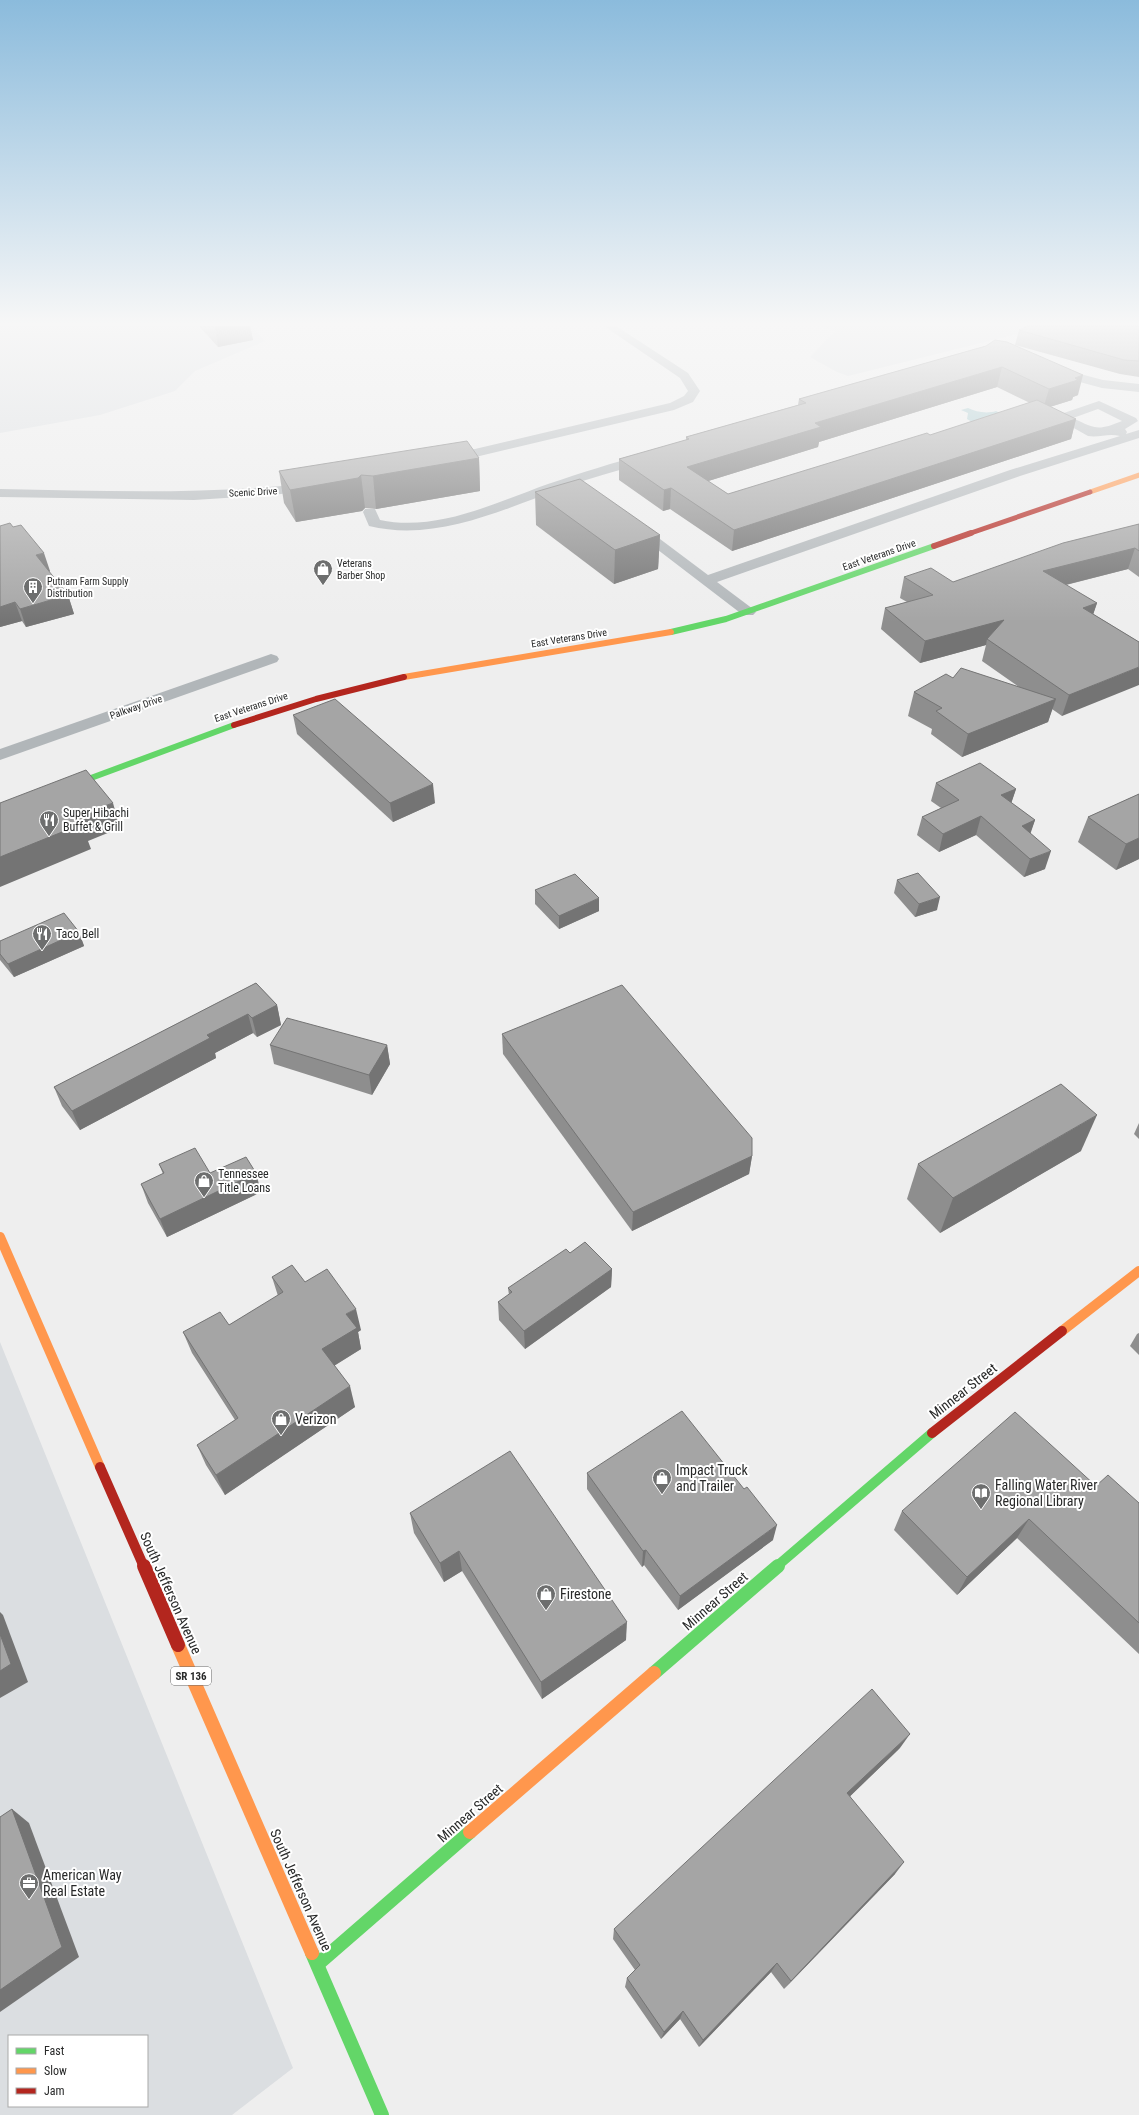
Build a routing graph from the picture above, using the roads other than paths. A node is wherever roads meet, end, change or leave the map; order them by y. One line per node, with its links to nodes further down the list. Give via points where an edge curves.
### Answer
1 (596, 425): 4 (street)
2 (1128, 437): 12 (street)
3 (661, 454): 6 (street)
4 (433, 464)
5 (1139, 475): 13 (street, East Veterans Drive)
6 (571, 480): 8 (street); 10 (street, via 477,515 423,525 386,527 374,523)
7 (324, 485): 9 (street, Scenic Drive, via 234,494)
8 (584, 489)
9 (0, 493)
10 (370, 512)
11 (621, 516): 12 (street)
12 (707, 580): 13 (street)
13 (748, 612): 16 (street, East Veterans Drive, via 659,635 362,686 281,708 209,732)
14 (271, 659): 15 (street, Palkway Drive)
15 (0, 755)
16 (52, 792)
17 (0, 1237): 19 (street, South Jefferson Avenue / SR 136)
18 (1139, 1271): 19 (street, Minnear Street, via 919,1443)
19 (318, 1964): 20 (street, South Jefferson Avenue / SR 136)
20 (382, 2115)

